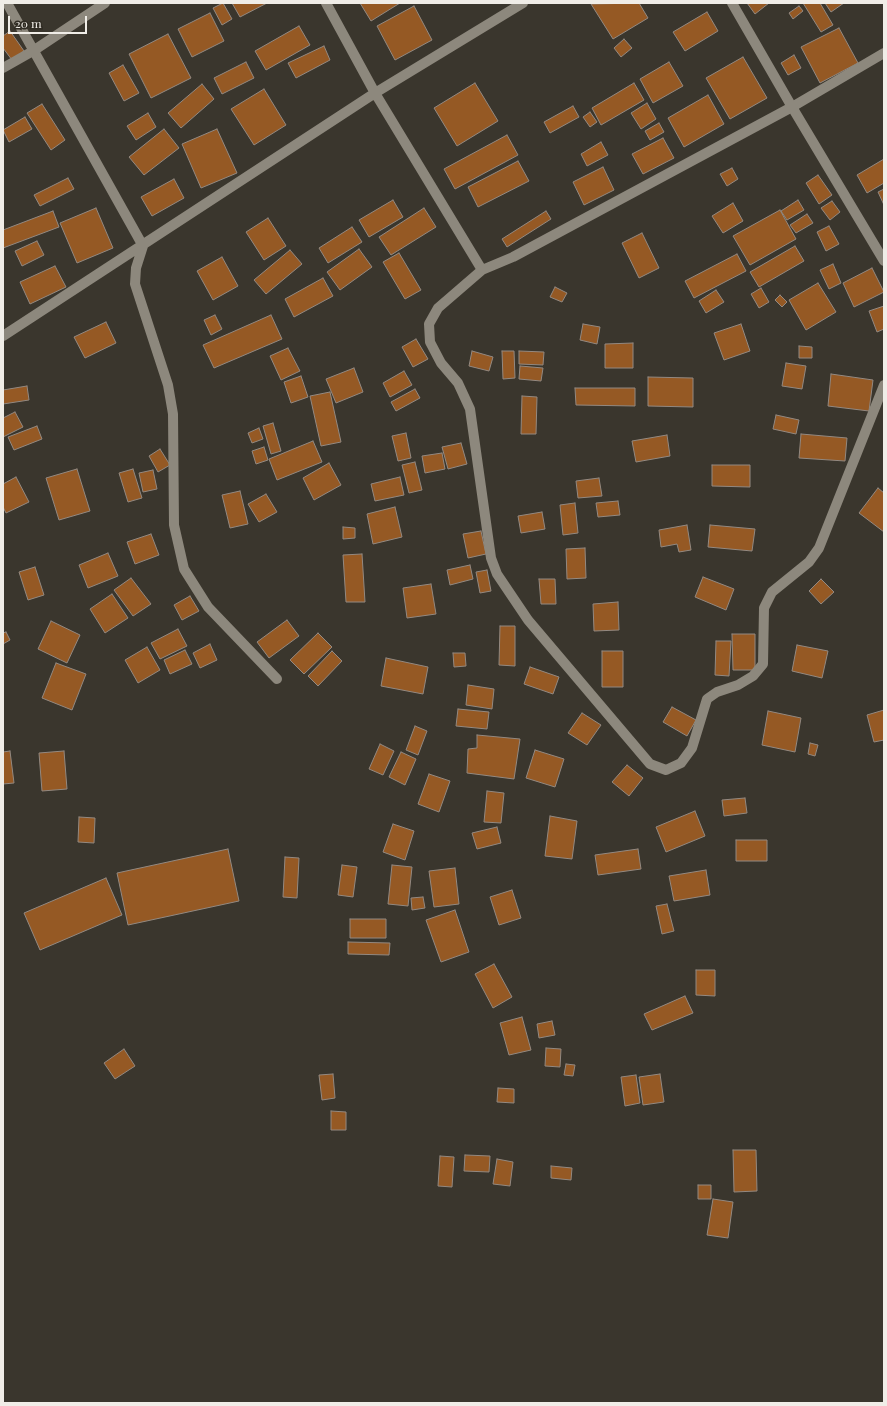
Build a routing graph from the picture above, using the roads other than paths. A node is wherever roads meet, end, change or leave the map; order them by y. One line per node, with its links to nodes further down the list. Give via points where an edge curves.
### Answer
1 (6, 3): 6 (street)
2 (105, 3): 6 (street)
3 (326, 3): 9 (street)
4 (522, 3): 9 (street)
5 (732, 3): 10 (street)
6 (33, 51): 8 (street); 11 (street)
7 (884, 53): 10 (street)
8 (3, 68)
9 (375, 93): 11 (street); 13 (street)
10 (792, 107): 12 (street); 13 (street, via 512,258)
11 (143, 246): 14 (street); 16 (street, via 136,268 135,284 169,392 173,414 174,525 184,569 208,607)
12 (884, 261)
13 (482, 270): 15 (street, via 438,308 429,324 430,342 441,363 458,383 470,409 491,558 497,574 528,620 650,764 666,770 681,763 692,748 707,699 753,676 763,664 764,608 772,592 809,562 819,548)
14 (3, 336)
15 (884, 385)
16 (277, 679)

